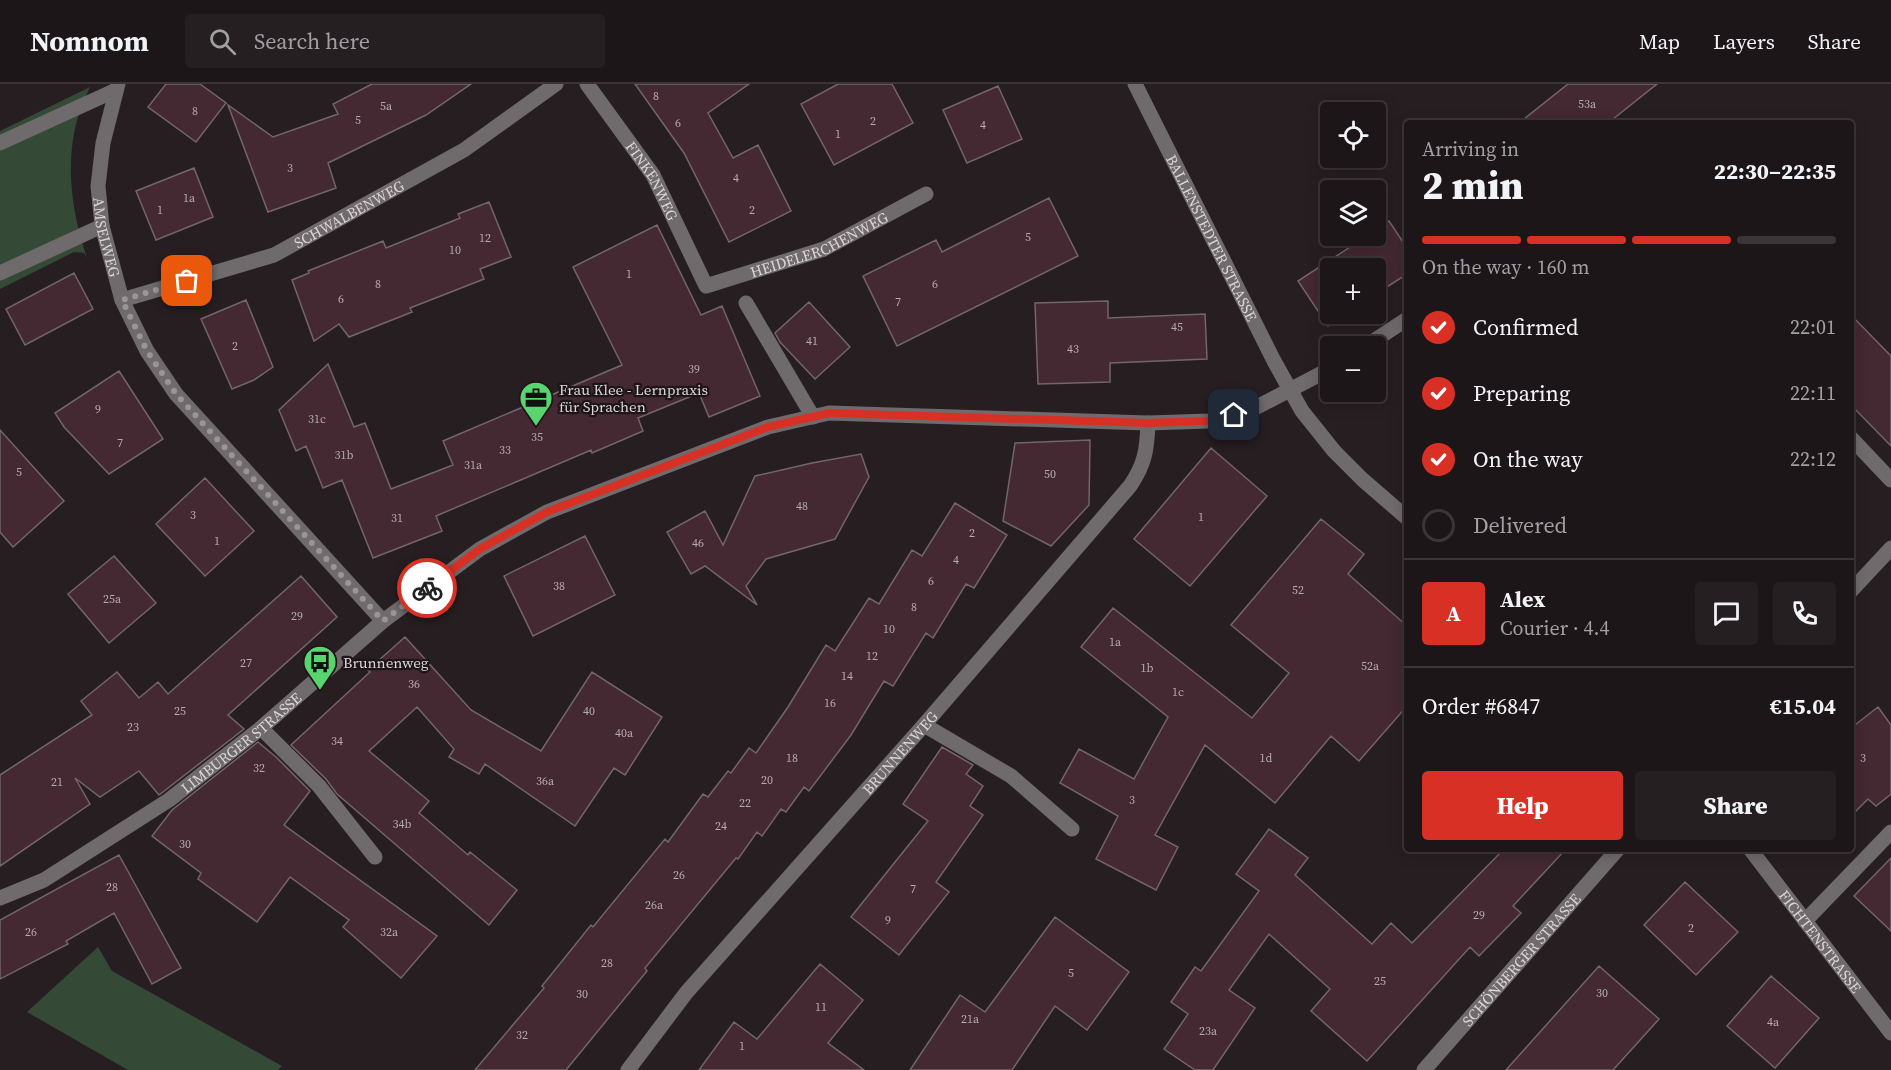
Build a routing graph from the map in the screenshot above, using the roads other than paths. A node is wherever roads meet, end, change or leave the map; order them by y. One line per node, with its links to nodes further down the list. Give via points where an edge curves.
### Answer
1 (556, 84): 10 (street, SCHWALBENWEG, via 464,150 274,255)
2 (587, 84): 9 (street, FINKENWEG, via 653,175)
3 (1135, 84): 15 (street, BALLENSTEDTER STRASSE)
4 (116, 88): 5 (street); 7 (street, AMSELWEG, via 98,186)
5 (0, 143)
6 (926, 194): 9 (street, HEIDELERCHENWEG, via 824,249)
7 (102, 226): 8 (street); 10 (street, AMSELWEG)
8 (0, 273)
9 (706, 286)
10 (122, 300): 23 (street, AMSELWEG, via 147,351 176,394)
11 (746, 303): 16 (street)
12 (1404, 321): 13 (street)
13 (1381, 336)
14 (1320, 374): 15 (street, LIMBURGER STRASSE)
15 (1290, 391): 17 (street, LIMBURGER STRASSE, via 1255,408 1209,421); 20 (street, via 1334,451)
16 (813, 417): 17 (street, LIMBURGER STRASSE, via 829,413); 23 (street, LIMBURGER STRASSE, via 768,427 547,512 480,549)
17 (1148, 423): 24 (street, BRUNNENWEG, via 1145,459 1130,486)
18 (1854, 441): 19 (street)
19 (1891, 480)
20 (1404, 515)
21 (1891, 548): 22 (street)
22 (1854, 588)
23 (383, 621): 25 (street, LIMBURGER STRASSE)
24 (924, 724): 26 (street, via 1011,776); 34 (street, BRUNNENWEG, via 686,993)
25 (261, 728): 30 (street, via 319,786); 31 (street, LIMBURGER STRASSE, via 138,821 44,880)
26 (1072, 829)
27 (1891, 832): 32 (street)
28 (1615, 852): 35 (street, SCHÖNBERGER STRASSE)
29 (1752, 852): 32 (street, FICHTENSTRASSE)
30 (375, 857)
31 (0, 898)
32 (1804, 921): 33 (street, FICHTENSTRASSE)
33 (1891, 1033)
34 (634, 1068)
35 (1424, 1070)

